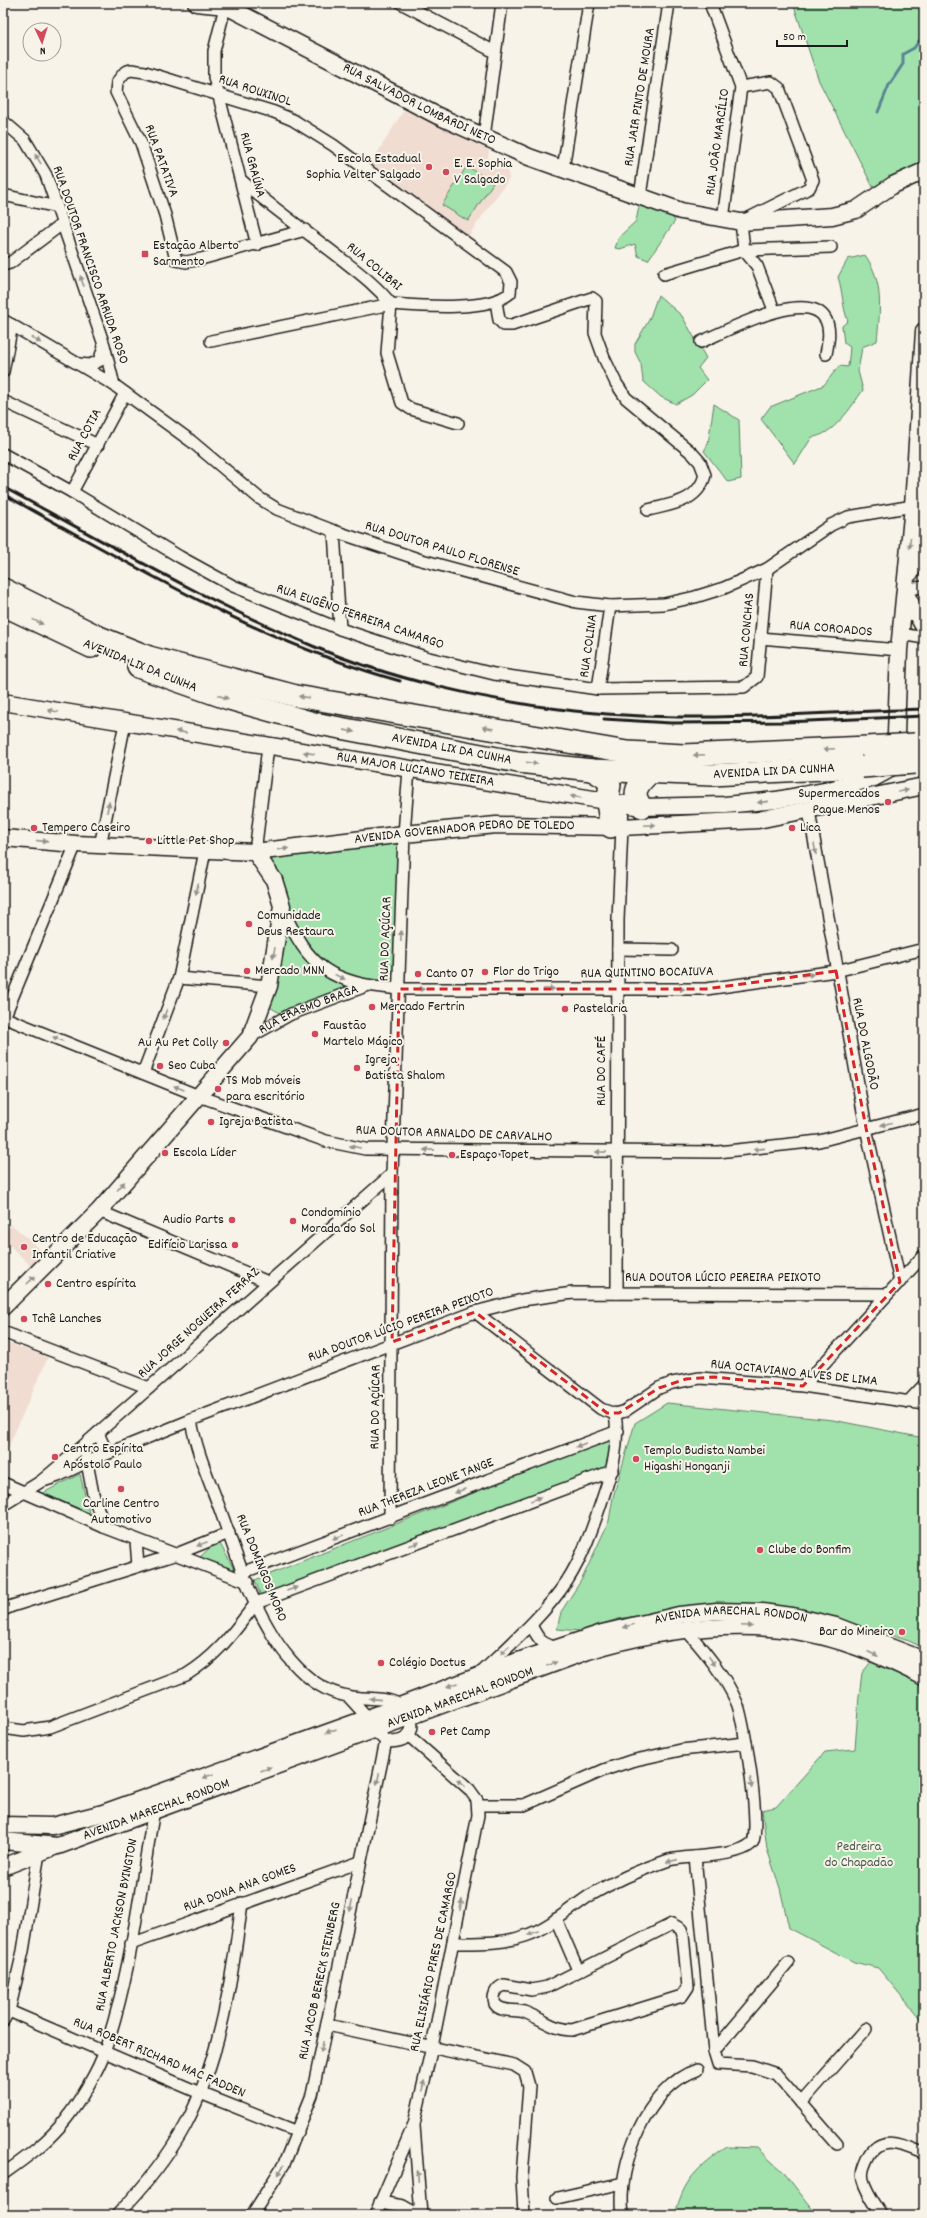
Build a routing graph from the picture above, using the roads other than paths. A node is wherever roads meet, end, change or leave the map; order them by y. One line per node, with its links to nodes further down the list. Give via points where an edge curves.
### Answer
1 (196, 3): 7 (main road, RUA SALVADOR LOMBARDI NETO)
2 (401, 3): 8 (street)
3 (502, 3): 8 (street)
4 (589, 3): 14 (street)
5 (669, 3): 18 (street, RUA JAIR PINTO DE MOURA)
6 (710, 3): 10 (street, RUA JOÃO MARCÍLIO)
7 (226, 4): 11 (street, via 214,51); 13 (main road, RUA SALVADOR LOMBARDI NETO)
8 (495, 52): 13 (street)
9 (121, 76): 11 (street, RUA ROUXINOL, via 125,72 138,70); 24 (street, RUA PATATIVA, via 117,82 116,92 143,150 165,215 175,258 191,262)
10 (742, 87): 20 (street, RUA JOÃO MARCÍLIO); 21 (street, via 771,82 779,88 813,180 809,188)
11 (217, 94): 16 (street, RUA GRAÚNA); 29 (street, RUA ROUXINOL, via 280,114 333,145 506,272 511,282)
12 (3, 121): 19 (street, RUA DOUTOR FRANCISCO ARRUDA ROSO, one-way to 12, via 38,159 25,140)
13 (484, 137): 14 (main road, RUA SALVADOR LOMBARDI NETO, via 529,158)
14 (563, 168): 18 (main road, RUA SALVADOR LOMBARDI NETO)
15 (924, 171): 21 (main road, RUA SALVADOR LOMBARDI NETO, via 893,185 856,210 806,219)
16 (242, 181): 23 (street, RUA COLIBRI, via 274,209); 24 (street, RUA GRAÚNA)
17 (3, 195): 19 (street)
18 (640, 196): 20 (main road, RUA SALVADOR LOMBARDI NETO, via 681,211)
19 (58, 207): 22 (street, RUA DOUTOR FRANCISCO ARRUDA ROSO)
20 (722, 219): 21 (main road, RUA SALVADOR LOMBARDI NETO)
21 (741, 222): 26 (street)
22 (62, 224): 27 (street, via 10,263); 37 (street, RUA DOUTOR FRANCISCO ARRUDA ROSO, one-way to 22)
23 (304, 230): 24 (street); 31 (street, RUA COLIBRI, via 376,286)
24 (257, 245)
25 (831, 246): 26 (street)
26 (744, 250): 28 (street); 32 (street, via 757,266)
27 (3, 265)
28 (664, 274)
29 (510, 293): 30 (street, RUA COLIBRI)
30 (496, 302): 31 (street, RUA COLIBRI, via 441,306); 51 (street, via 499,320 504,325 512,325 592,298 596,301 595,333 616,383 626,398 692,453 700,462 705,475 700,489 691,497)
31 (391, 304): 35 (street); 44 (street, via 387,353 402,403 411,409)
32 (774, 310): 36 (street); 38 (street, via 806,308 821,315 825,319 829,333)
33 (8, 323): 39 (street, RUA DOUTOR PAULO FLORENSE, one-way to 39); 40 (street)
34 (924, 331): 47 (main road)
35 (211, 341)
36 (701, 342)
37 (104, 345): 39 (street, via 101,358 95,363); 41 (street, RUA DOUTOR FRANCISCO ARRUDA ROSO)
38 (826, 354)
39 (76, 364): 41 (street, RUA DOUTOR PAULO FLORENSE)
40 (3, 372)
41 (114, 385): 42 (street, RUA DOUTOR PAULO FLORENSE)
42 (124, 393): 45 (street, RUA COTIA); 52 (street, RUA DOUTOR PAULO FLORENSE, via 190,441 268,504)
43 (3, 401): 45 (street)
44 (458, 422)
45 (98, 445): 49 (street, RUA COTIA)
46 (3, 454): 49 (street, RUA EUGÊNO FERREIRA CAMARGO)
47 (914, 470): 48 (main road); 50 (main road)
48 (924, 488)
49 (72, 492): 63 (street, RUA EUGÊNO FERREIRA CAMARGO, via 233,586)
50 (919, 505): 54 (street, RUA DOUTOR PAULO FLORENSE, via 848,517 831,525); 56 (main road, one-way to 56)
51 (648, 510)
52 (334, 531): 60 (street, RUA DOUTOR PAULO FLORENSE, via 418,559 524,589 576,602); 63 (street)
53 (924, 546): 56 (main road)
54 (767, 569): 60 (street, RUA DOUTOR PAULO FLORENSE, via 724,588 695,597 664,604); 65 (street, RUA CONCHAS)
55 (3, 575): 61 (highway)
56 (906, 587): 57 (street); 62 (main road); 64 (main road)
57 (924, 587)
58 (3, 589): 61 (highway, AVENIDA LIX DA CUNHA)
59 (3, 605): 75 (highway, AVENIDA LIX DA CUNHA, one-way to 75, via 110,656 183,684 282,715 518,762)
60 (610, 606): 69 (street, RUA COLINA)
61 (51, 612): 73 (highway, AVENIDA LIX DA CUNHA, one-way to 61, bridge, via 868,747 684,755 605,750 258,687 149,657 99,637)
62 (924, 627)
63 (340, 629): 69 (street, RUA EUGÊNO FERREIRA CAMARGO, via 454,666 541,682)
64 (901, 634): 66 (street); 67 (main road)
65 (760, 638): 67 (street, RUA COROADOS); 68 (street, RUA CONCHAS, via 757,677)
66 (924, 638)
67 (899, 650): 78 (main road, RUA MAJOR LUCIANO TEIXEIRA, via 896,734 890,766 887,771 874,778)
68 (744, 686): 69 (street, RUA EUGÊNO FERREIRA CAMARGO)
69 (598, 689)
70 (3, 702): 71 (main road, RUA MAJOR LUCIANO TEIXEIRA, one-way to 70)
71 (125, 723): 72 (main road, RUA MAJOR LUCIANO TEIXEIRA, one-way to 71); 86 (street, one-way to 71)
72 (268, 747): 74 (main road, RUA MAJOR LUCIANO TEIXEIRA, one-way to 72); 88 (street)
73 (920, 753): 76 (highway, AVENIDA LIX DA CUNHA, bridge, via 862,767 712,775)
74 (409, 769): 79 (main road, RUA MAJOR LUCIANO TEIXEIRA, one-way to 74); 83 (street, RUA DO AÇÚCAR)
75 (592, 770): 76 (highway, AVENIDA LIX DA CUNHA); 79 (highway, via 608,781 610,789)
76 (650, 773): 79 (highway, via 638,785 635,795)
77 (924, 786): 80 (main road, AVENIDA GOVERNADOR PEDRO DE TOLEDO, one-way to 77)
78 (828, 790): 79 (main road, RUA MAJOR LUCIANO TEIXEIRA, one-way to 79, via 776,800 725,805); 81 (main road, RUA MAJOR LUCIANO TEIXEIRA)
79 (624, 804): 82 (highway)
80 (809, 811): 81 (main road, AVENIDA GOVERNADOR PEDRO DE TOLEDO); 93 (street, RUA DO ALGODÃO, one-way to 93)
81 (758, 820): 82 (main road, AVENIDA GOVERNADOR PEDRO DE TOLEDO, one-way to 81)
82 (616, 827): 83 (main road, AVENIDA GOVERNADOR PEDRO DE TOLEDO, via 496,825); 90 (street, RUA DO CAFÉ)
83 (404, 834): 88 (main road, AVENIDA GOVERNADOR PEDRO DE TOLEDO, one-way to 83); 97 (street, RUA DO AÇÚCAR, one-way to 83)
84 (3, 838): 85 (main road, AVENIDA GOVERNADOR PEDRO DE TOLEDO, one-way to 85)
85 (76, 844): 86 (main road, AVENIDA GOVERNADOR PEDRO DE TOLEDO); 99 (street)
86 (100, 846): 87 (main road, AVENIDA GOVERNADOR PEDRO DE TOLEDO)
87 (205, 851): 88 (main road, AVENIDA GOVERNADOR PEDRO DE TOLEDO); 94 (street, one-way to 94)
88 (255, 852): 89 (main road, RUA ERASMO BRAGA, via 274,880)
89 (282, 906): 95 (main road, RUA ERASMO BRAGA, one-way to 95); 96 (street, RUA ERASMO BRAGA, one-way to 96, via 295,937 310,957 337,975)
90 (618, 949): 92 (street); 98 (street, RUA DO CAFÉ)
91 (924, 949): 93 (street, RUA QUINTINO BOCAIUVA)
92 (672, 950)
93 (836, 971): 98 (street, RUA QUINTINO BOCAIUVA, one-way to 93, via 706,989); 104 (street, RUA DO ALGODÃO)
94 (179, 978): 95 (street); 101 (street, one-way to 101)
95 (270, 986): 100 (main road, RUA ERASMO BRAGA)
96 (366, 986): 97 (street, RUA QUINTINO BOCAIUVA); 100 (street, RUA ERASMO BRAGA, via 291,1014)
97 (399, 989): 98 (street, RUA QUINTINO BOCAIUVA, one-way to 98); 105 (street, RUA DO AÇÚCAR)
98 (618, 989): 106 (street, RUA DO CAFÉ)
99 (3, 1018): 101 (street, RUA DOUTOR ARNALDO DE CARVALHO, one-way to 99)
100 (250, 1037): 102 (main road, RUA ERASMO BRAGA)
101 (144, 1073): 102 (street, RUA DOUTOR ARNALDO DE CARVALHO, one-way to 101)
102 (199, 1096): 105 (street, RUA DOUTOR ARNALDO DE CARVALHO, one-way to 102, via 365,1149 326,1141); 108 (main road, RUA ERASMO BRAGA, one-way to 102)
103 (924, 1114): 104 (street, RUA DOUTOR ARNALDO DE CARVALHO, one-way to 104)
104 (866, 1128): 106 (street, RUA DOUTOR ARNALDO DE CARVALHO, one-way to 106, via 819,1141 760,1149); 111 (street, RUA DO ALGODÃO)
105 (393, 1150): 106 (street, RUA DOUTOR ARNALDO DE CARVALHO, one-way to 105); 107 (street, RUA DO AÇÚCAR)
106 (617, 1153): 112 (street, RUA DO CAFÉ)
107 (392, 1174): 110 (street, RUA JORGE NOGUEIRA FERRAZ); 117 (street, RUA DO AÇÚCAR)
108 (99, 1211): 110 (street); 114 (main road, RUA ERASMO BRAGA, one-way to 108)
109 (924, 1255): 111 (street)
110 (268, 1282): 120 (street, RUA JORGE NOGUEIRA FERRAZ)
111 (900, 1282): 113 (street)
112 (617, 1292): 113 (street, RUA DOUTOR LÚCIO PEREIRA PEIXOTO); 115 (street, RUA DOUTOR LÚCIO PEREIRA PEIXOTO, via 555,1294)
113 (887, 1294): 119 (street)
114 (3, 1307)
115 (475, 1312): 117 (street, RUA DOUTOR LÚCIO PEREIRA PEIXOTO); 123 (street, via 601,1409)
116 (3, 1332): 120 (street)
117 (392, 1342): 124 (street, RUA DOUTOR LÚCIO PEREIRA PEIXOTO); 135 (street, RUA DO AÇÚCAR)
118 (924, 1385): 121 (street)
119 (803, 1386): 121 (street, RUA OCTAVIANO ALVES DE LIMA); 123 (street, RUA OCTAVIANO ALVES DE LIMA, via 714,1378 686,1379 659,1388 625,1411)
120 (149, 1388): 126 (street, RUA JORGE NOGUEIRA FERRAZ)
121 (908, 1402): 122 (street, RUA OCTAVIANO ALVES DE LIMA)
122 (924, 1404)
123 (615, 1414): 125 (street)
124 (191, 1420): 128 (street, RUA DOUTOR LÚCIO PEREIRA PEIXOTO); 137 (street, RUA DOMINGOS MORO, via 195,1439)
125 (618, 1431): 130 (street); 135 (street, RUA THEREZA LEONE TANGE, one-way to 135)
126 (98, 1433): 127 (street, RUA JORGE NOGUEIRA FERRAZ); 128 (street)
127 (83, 1446): 129 (street); 131 (street, RUA JORGE NOGUEIRA FERRAZ)
128 (108, 1453): 129 (street, RUA DOUTOR LÚCIO PEREIRA PEIXOTO)
129 (87, 1462): 131 (street, RUA DOUTOR LÚCIO PEREIRA PEIXOTO); 136 (street, via 93,1494)
130 (612, 1471): 142 (street, one-way to 130); 144 (street, via 580,1558 567,1580)
131 (40, 1482): 133 (street, RUA JORGE NOGUEIRA FERRAZ)
132 (3, 1483): 133 (street)
133 (23, 1491): 134 (street); 136 (street)
134 (3, 1505)
135 (390, 1518): 141 (street, RUA THEREZA LEONE TANGE, one-way to 141)
136 (104, 1528): 138 (street)
137 (229, 1533): 139 (street, one-way to 139); 141 (street, RUA DOMINGOS MORO)
138 (136, 1540): 139 (street); 140 (street)
139 (174, 1555): 140 (street); 141 (street)
140 (138, 1566): 143 (street)
141 (246, 1576): 142 (street, RUA DOMINGOS MORO)
142 (256, 1602): 150 (street, RUA DOMINGOS MORO, via 270,1631 303,1673 320,1685); 152 (street, via 218,1651 186,1675 50,1727 24,1731)
143 (3, 1610)
144 (531, 1625): 146 (street, via 539,1641); 148 (street, one-way to 148)
145 (687, 1631): 149 (main road, AVENIDA MARECHAL RONDOM, one-way to 149, via 736,1626 800,1632 854,1645); 151 (main road, AVENIDA MARECHAL RONDOM, one-way to 145, via 588,1651 653,1634); 155 (street, one-way to 155, via 725,1679 738,1705)
146 (558, 1648): 147 (main road, AVENIDA MARECHAL RONDON, one-way to 146, via 836,1626 762,1612 717,1611 680,1615 602,1633); 148 (main road, AVENIDA MARECHAL RONDON)
147 (924, 1660)
148 (479, 1675): 151 (main road, AVENIDA MARECHAL RONDON, one-way to 151)
149 (924, 1677)
150 (348, 1696): 151 (street, RUA DOMINGOS MORO, one-way to 150, via 391,1701); 153 (street)
151 (406, 1710): 153 (main road, AVENIDA MARECHAL RONDON); 154 (street, via 411,1728)
152 (3, 1728)
153 (377, 1730): 154 (street, via 400,1741); 157 (main road, AVENIDA MARECHAL RONDOM, one-way to 153); 160 (main road, AVENIDA MARECHAL RONDON, one-way to 160, via 70,1823); 165 (street, RUA JACOB BERECK STEINBERG, one-way to 165)
154 (408, 1735): 156 (street, one-way to 154, via 469,1789)
155 (746, 1742): 156 (street, via 681,1750 631,1761 604,1770 524,1806); 164 (street, one-way to 164, via 754,1811 755,1834 752,1842 744,1848 721,1854)
156 (478, 1805): 169 (street, RUA ELISIÁRIO PIRES DE CAMARGO, one-way to 156, via 477,1825)
157 (154, 1810): 162 (main road, AVENIDA MARECHAL RONDOM); 170 (street, RUA ALBERTO JACKSON BYINGTON)
158 (3, 1816): 160 (street)
159 (3, 1825): 160 (main road, AVENIDA MARECHAL RONDON)
160 (38, 1827)
161 (3, 1841): 162 (main road, AVENIDA MARECHAL RONDOM)
162 (58, 1846): 163 (main road)
163 (39, 1854): 166 (main road); 173 (street, via 23,1951)
164 (694, 1857): 168 (street, one-way to 168, via 671,1860 611,1884); 179 (street)
165 (360, 1862): 167 (street, RUA DONA ANA GOMES); 175 (street, RUA JACOB BERECK STEINBERG, one-way to 175)
166 (3, 1867)
167 (242, 1903): 170 (street, RUA DONA ANA GOMES); 181 (street, via 225,2003)
168 (556, 1919): 169 (street, one-way to 169, via 539,1930 513,1939); 172 (street)
169 (453, 1943): 177 (street, RUA ELISIÁRIO PIRES DE CAMARGO)
170 (131, 1944): 178 (street, RUA ALBERTO JACKSON BYINGTON)
171 (788, 1963): 179 (street)
172 (578, 1970): 172 (street, via 672,1924 681,1929 683,1935 688,1988 682,1996 572,2030 560,2029 525,2013 501,2010 495,2004 496,1991 504,1985 539,1990)
173 (8, 2011): 174 (street); 178 (street, RUA ROBERT RICHARD MAC FADDEN)
174 (3, 2021)
175 (327, 2025): 177 (street); 184 (street, RUA JACOB BERECK STEINBERG, one-way to 184, via 312,2095)
176 (866, 2029): 182 (street)
177 (432, 2047): 183 (street, RUA ELISIÁRIO PIRES DE CAMARGO, one-way to 177); 195 (street, via 514,2065 525,2072 528,2086 522,2177)
178 (105, 2052): 181 (street, RUA ROBERT RICHARD MAC FADDEN); 187 (street, RUA ALBERTO JACKSON BYINGTON, via 80,2099 66,2118 38,2148)
179 (714, 2052): 182 (street, via 718,2064 752,2066 776,2074)
180 (697, 2070): 188 (street, via 686,2073 670,2085 649,2112 635,2136)
181 (200, 2093): 184 (street, RUA ROBERT RICHARD MAC FADDEN); 191 (street, via 185,2125 162,2163)
182 (801, 2103): 185 (street)
183 (414, 2124): 190 (street, RUA ELISIÁRIO PIRES DE CAMARGO); 194 (street, one-way to 183)
184 (298, 2132): 192 (street, RUA JACOB BERECK STEINBERG, one-way to 192, via 274,2182)
185 (837, 2144)
186 (923, 2154): 197 (street, via 900,2143 888,2143 878,2145 868,2156 862,2178)
187 (3, 2174)
188 (623, 2183): 189 (street); 196 (street)
189 (557, 2198)
190 (380, 2202): 193 (street, RUA ELISIÁRIO PIRES DE CAMARGO); 194 (street, via 403,2206)
191 (117, 2215)
192 (252, 2215)
193 (375, 2215)
194 (420, 2215)
195 (524, 2215)
196 (623, 2215)
197 (882, 2215)

